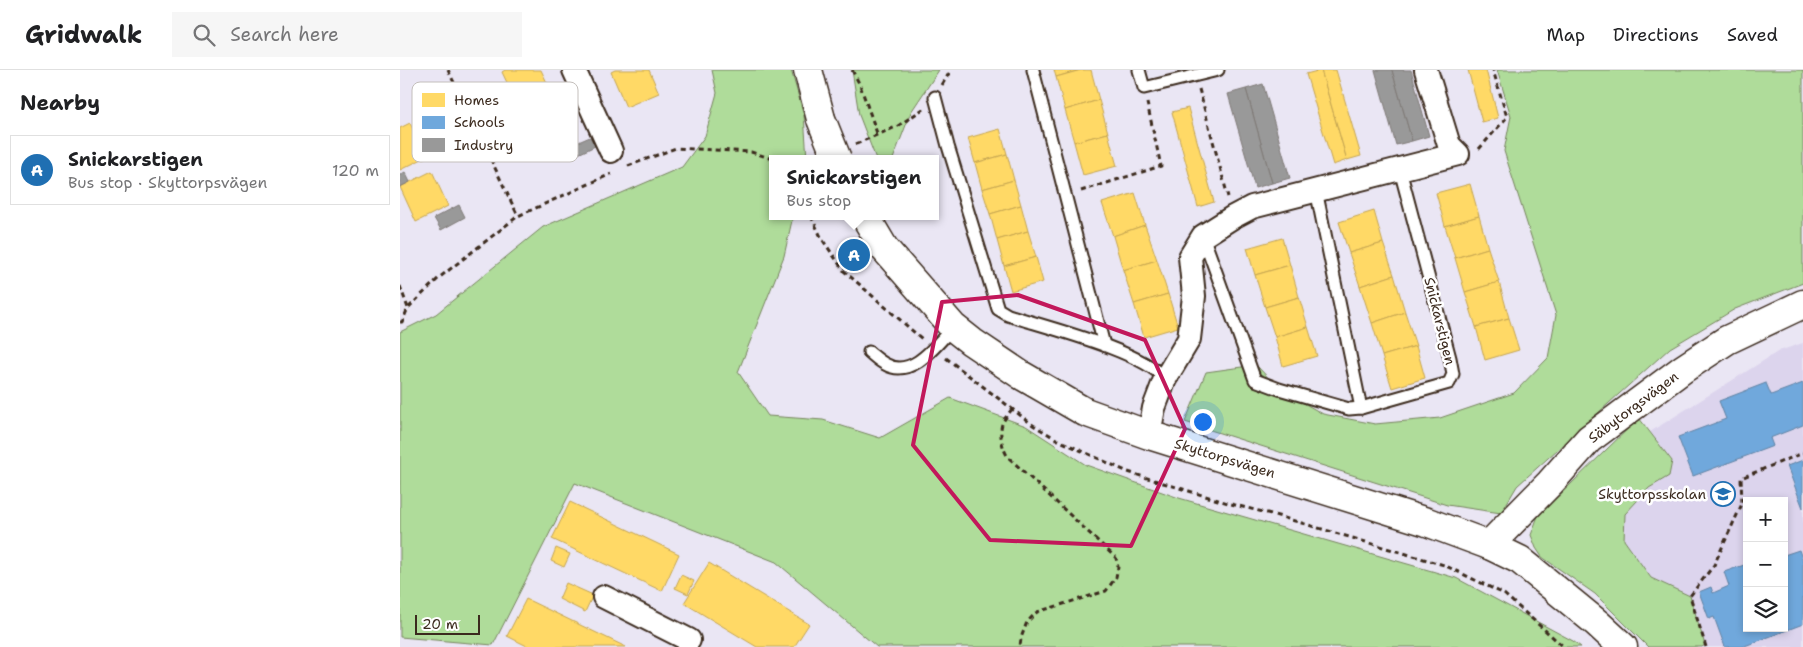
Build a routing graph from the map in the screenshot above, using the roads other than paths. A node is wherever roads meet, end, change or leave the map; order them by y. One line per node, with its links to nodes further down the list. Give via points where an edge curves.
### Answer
1 (574, 70): 9 (street)
2 (808, 70): 8 (street, bridge, via 821,119)
3 (1033, 70): 16 (lane)
4 (1139, 70): 5 (lane, via 1144,88)
5 (1218, 70)
6 (1426, 70): 10 (street, via 1449,144 1458,154)
7 (935, 97): 16 (lane, via 998,309)
8 (845, 152)
9 (617, 163)
10 (1400, 170): 11 (street); 19 (lane, Snickarstigen, via 1454,374 1449,383)
11 (1316, 190): 13 (street, via 1252,207); 19 (lane)
12 (868, 220): 15 (street, Skyttorpsvägen, via 884,248)
13 (1204, 236): 18 (street, via 1190,257 1194,296 1189,339); 19 (lane, Snickarstigen, via 1255,380 1349,409)
14 (1803, 304): 21 (street, Säbytorgsvägen, via 1727,340 1589,439)
15 (953, 327): 17 (lane, via 915,365 899,368 886,365); 20 (street, Skyttorpsvägen, via 1021,375 1085,412)
16 (1104, 346): 18 (lane, via 1146,363)
17 (869, 352)
18 (1165, 379): 20 (street, via 1154,408)
19 (1361, 408)
20 (1149, 436): 21 (street, Skyttorpsvägen, via 1427,522)
21 (1489, 545): 24 (street, Skyttorpsvägen, via 1520,560)
22 (604, 597): 23 (street)
23 (691, 645)
24 (1623, 647)

